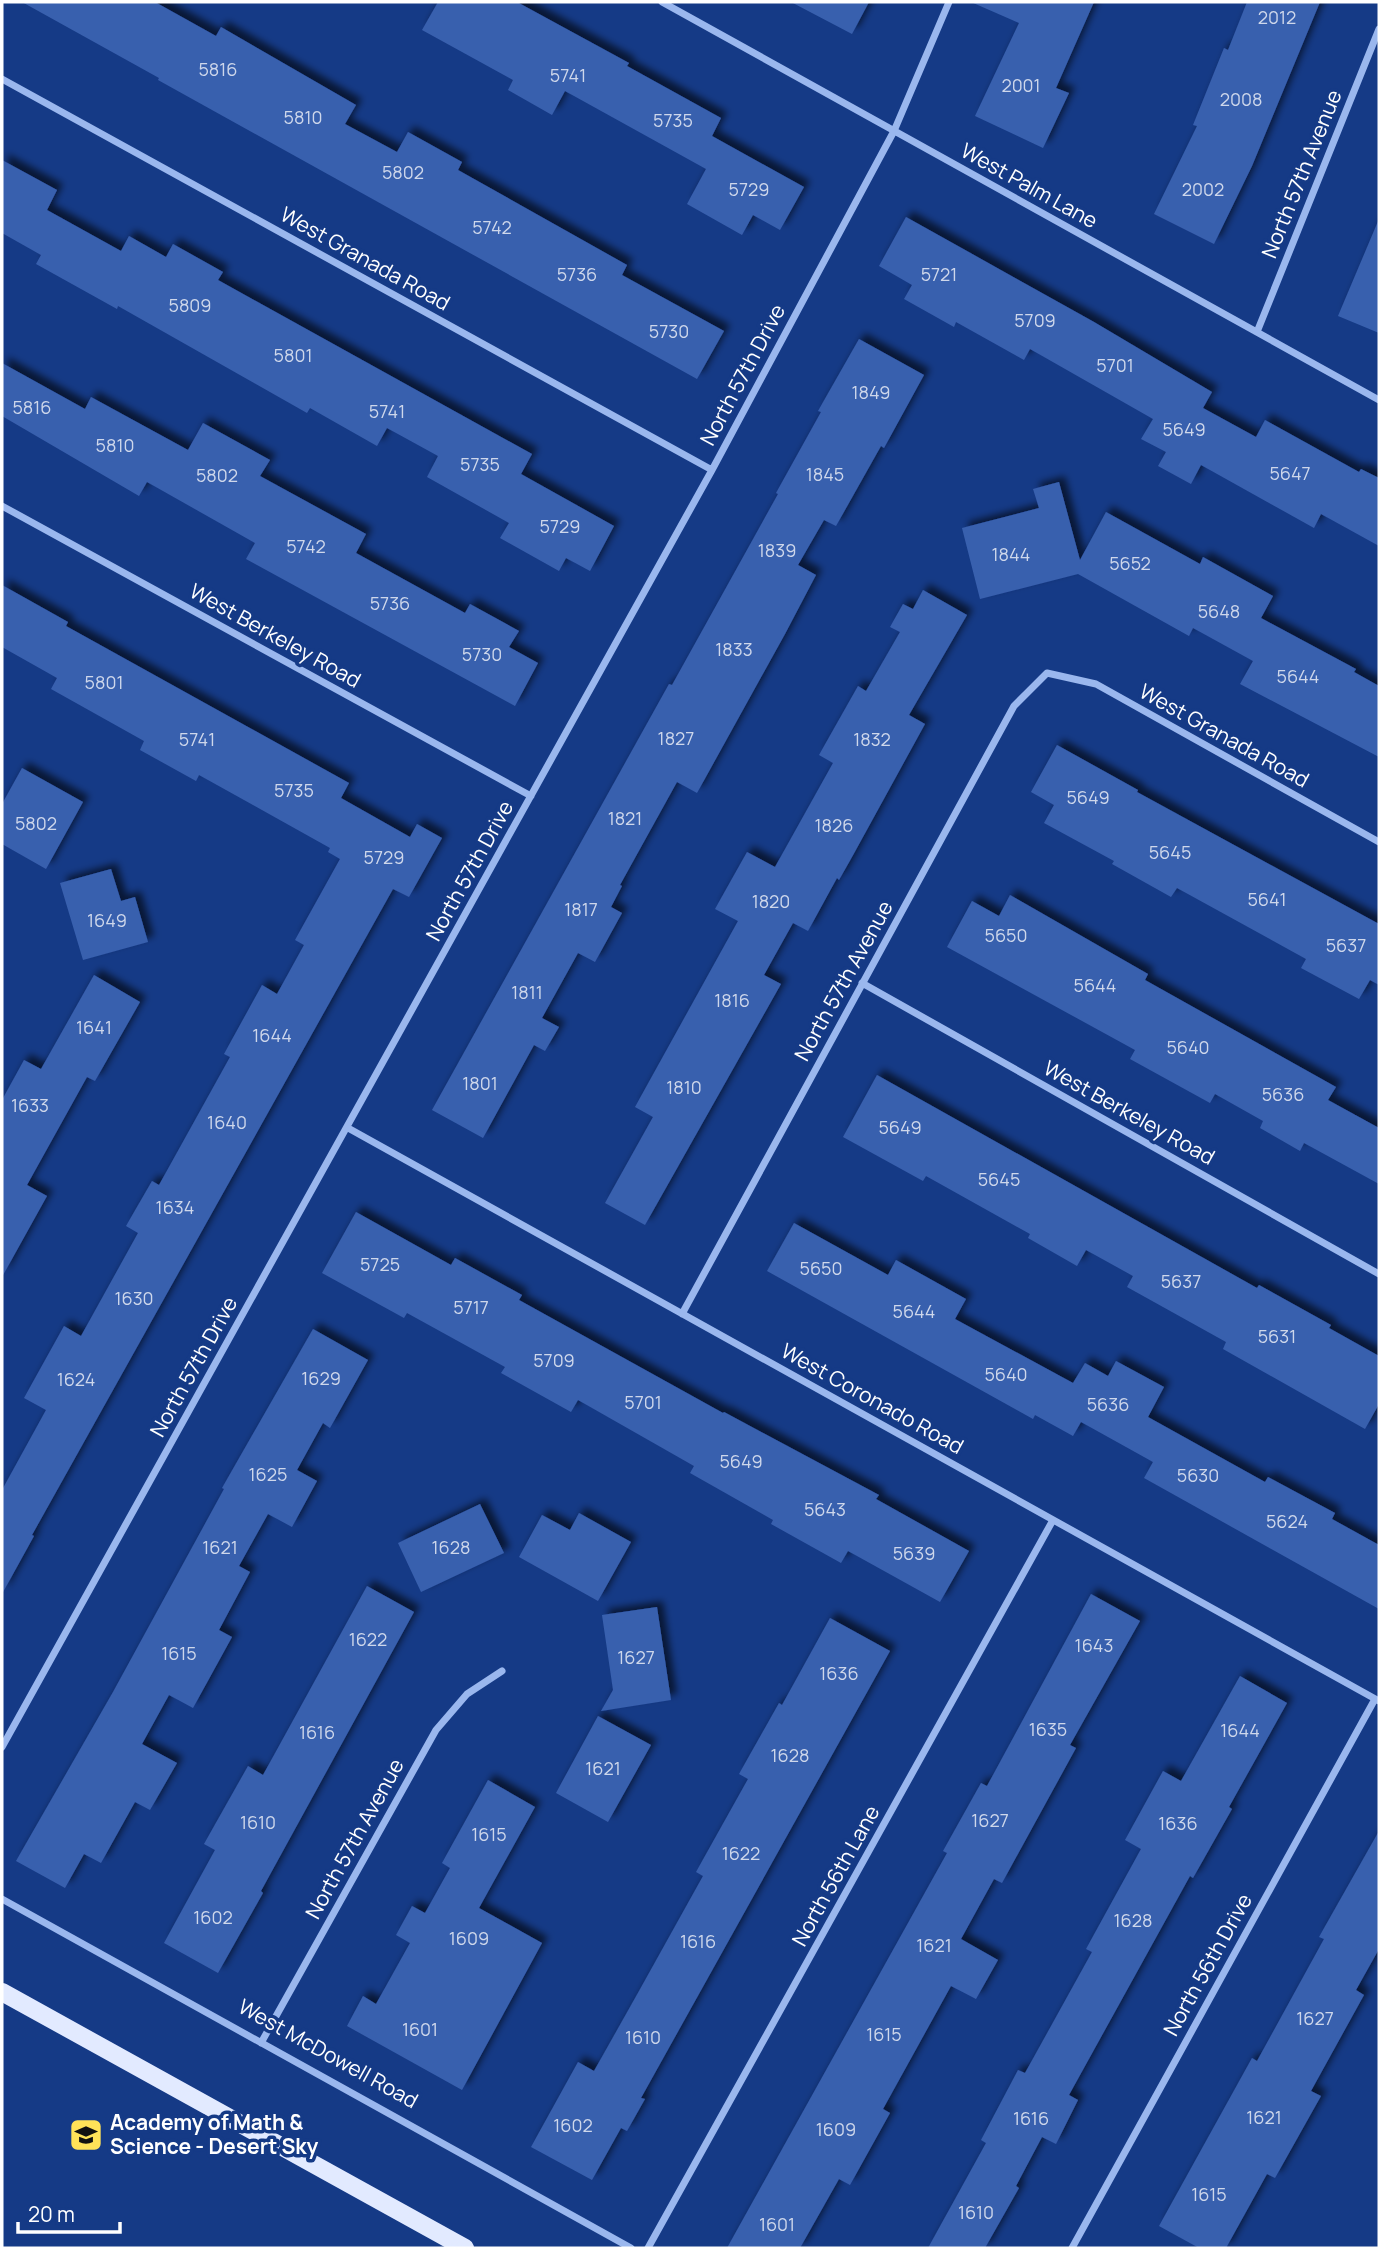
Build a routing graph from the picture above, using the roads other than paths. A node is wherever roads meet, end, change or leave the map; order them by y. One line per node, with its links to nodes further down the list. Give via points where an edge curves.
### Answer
1 (662, 2): 5 (street, West Palm Lane)
2 (948, 2): 5 (street, North 57th Drive)
3 (1379, 29): 6 (street, North 57th Avenue)
4 (2, 79): 8 (street, West Granada Road)
5 (894, 131): 6 (street, West Palm Lane); 8 (street, North 57th Drive)
6 (1256, 332): 7 (street, West Palm Lane)
7 (1379, 400)
8 (712, 470): 11 (street, North 57th Drive)
9 (2, 506): 11 (street, West Berkeley Road)
10 (1047, 673): 12 (street, West Granada Road, via 1096,684); 13 (street, North 57th Avenue, via 1014,706)
11 (531, 796): 14 (street, North 57th Drive)
12 (1379, 842)
13 (862, 983): 15 (street, West Berkeley Road); 16 (street, North 57th Avenue)
14 (348, 1128): 16 (street, West Coronado Road); 20 (street, North 57th Drive)
15 (1379, 1273)
16 (682, 1314): 17 (street, West Coronado Road)
17 (1053, 1520): 19 (street, West Coronado Road); 26 (street, North 56th Lane)
18 (502, 1671): 23 (street, North 57th Avenue, via 467,1694 436,1730)
19 (1377, 1700): 27 (street, North 56th Drive)
20 (2, 1747)
21 (2, 1899): 23 (street, West McDowell Road)
22 (2, 1992): 24 (main road)
23 (261, 2043): 25 (street, West McDowell Road)
24 (465, 2248)
25 (631, 2248)
26 (648, 2248)
27 (1072, 2248)

